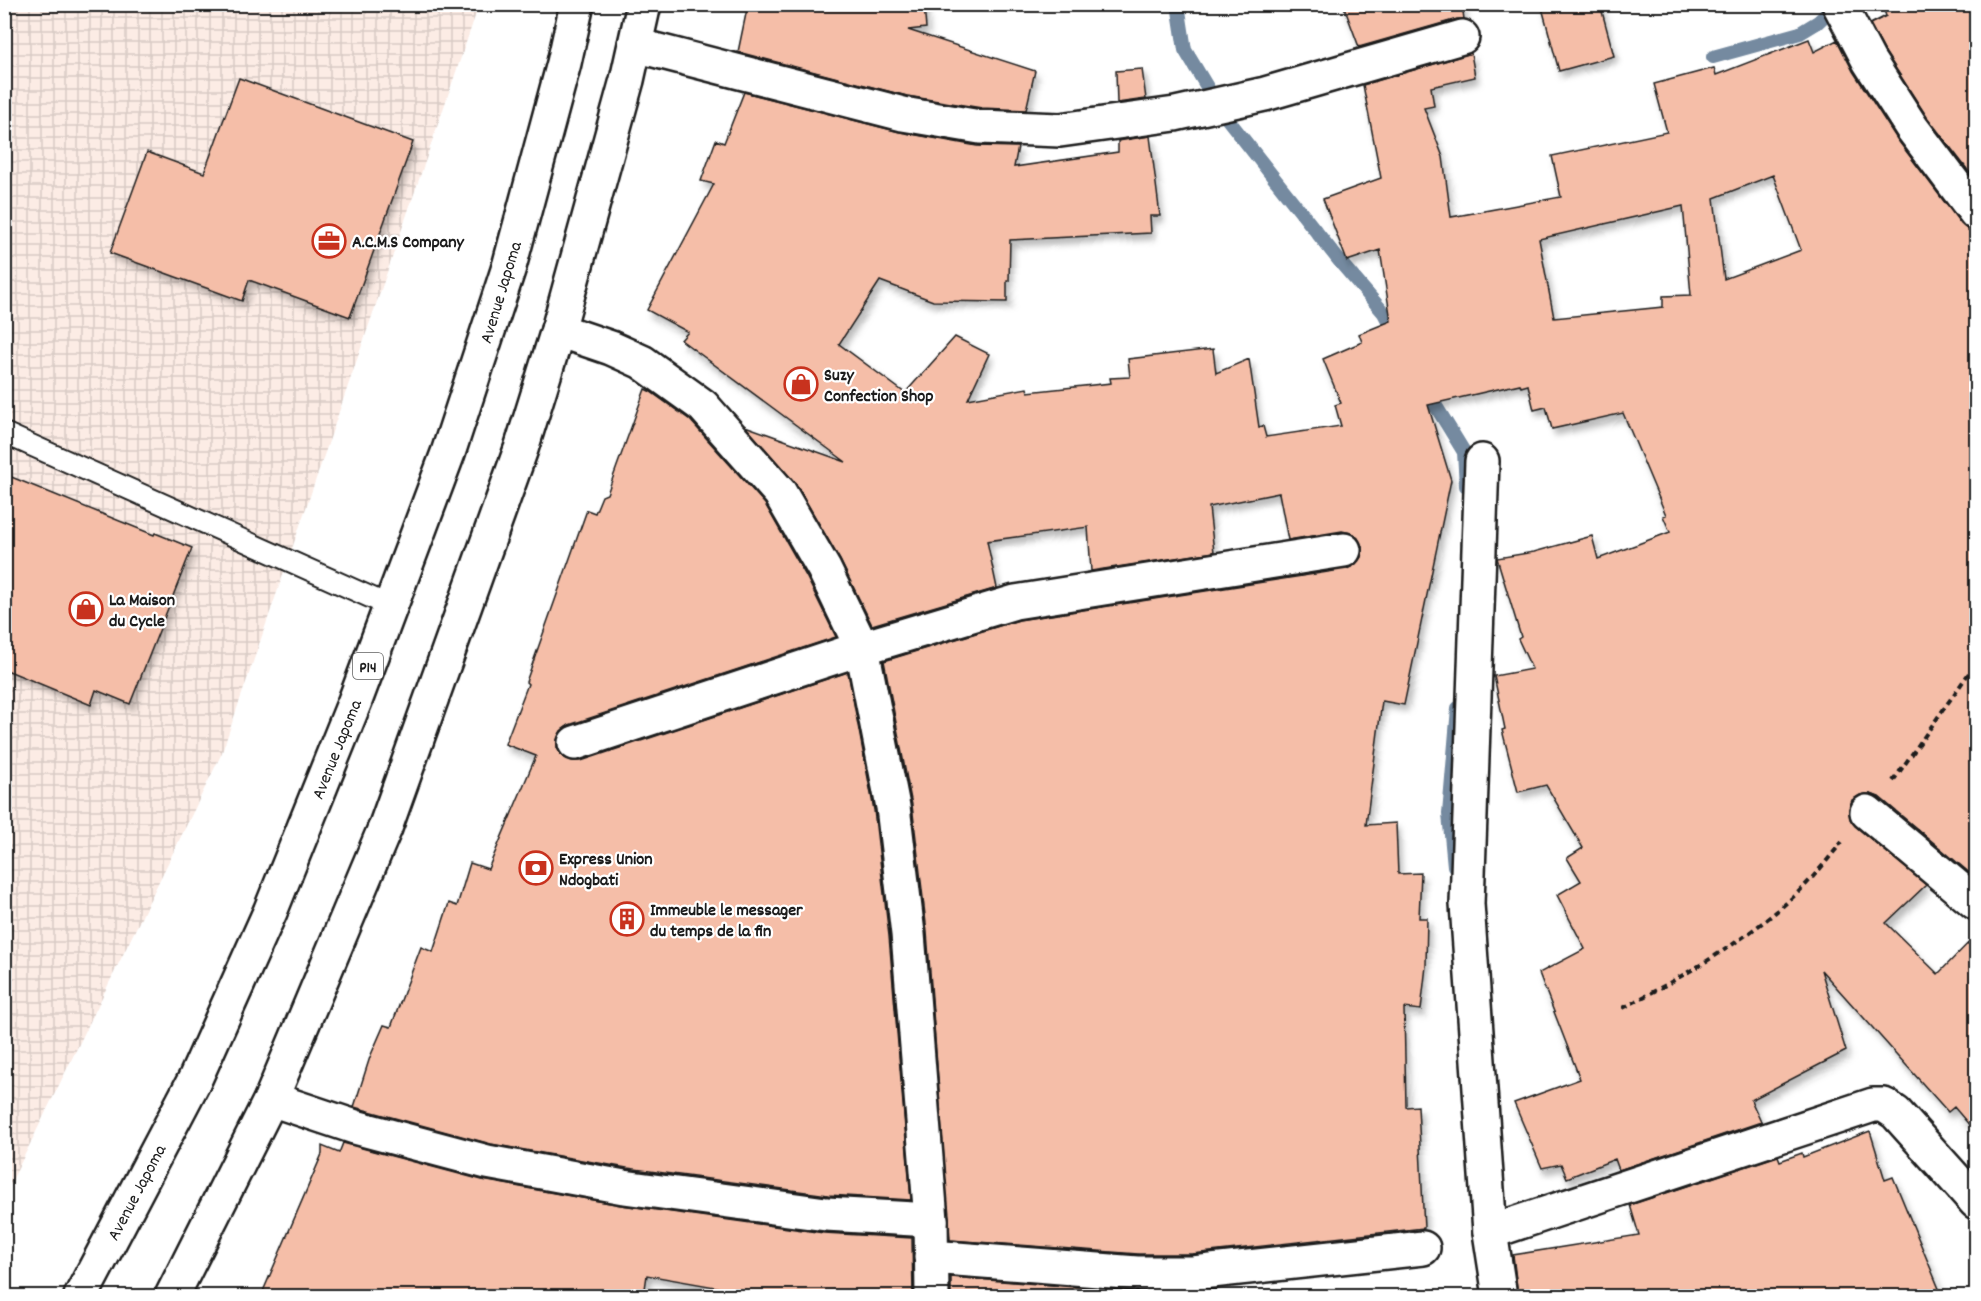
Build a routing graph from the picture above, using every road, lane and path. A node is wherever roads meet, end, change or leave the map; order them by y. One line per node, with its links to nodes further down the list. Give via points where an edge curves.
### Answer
1 (577, 4): 11 (street, Avenue Japoma / P14, via 509,267 447,453)
2 (644, 4): 5 (street)
3 (1839, 4): 6 (street, via 1869,61 1912,128)
4 (1462, 37): 5 (street, via 1265,94 1176,114 1060,130 980,127 903,114)
5 (635, 45): 7 (street)
6 (1977, 213)
7 (558, 330): 12 (street, via 642,362 703,406 780,493 824,569); 18 (street, via 521,450 385,828)
8 (4, 433): 11 (lane)
9 (1482, 460): 21 (street, via 1467,904)
10 (1344, 549): 12 (street, via 1015,602)
11 (390, 606): 24 (street, Avenue Japoma / P14, via 266,922 195,1079)
12 (862, 648): 14 (street); 20 (street, via 893,807 907,923)
13 (1977, 663): 15 (path)
14 (575, 743)
15 (1867, 812): 16 (street); 17 (path, via 1794,896 1751,932 1700,966)
16 (1977, 903)
17 (1623, 1008)
18 (271, 1099): 20 (street, via 355,1127 487,1162 624,1187 826,1214); 25 (street)
19 (1977, 1202): 21 (street, via 1896,1113 1884,1105 1873,1105)
20 (931, 1220): 23 (street)
21 (1490, 1232): 27 (street)
22 (1423, 1248): 23 (street, via 1192,1274)
23 (932, 1257): 26 (street)
24 (81, 1296)
25 (172, 1296)
26 (932, 1296)
27 (1500, 1296)

